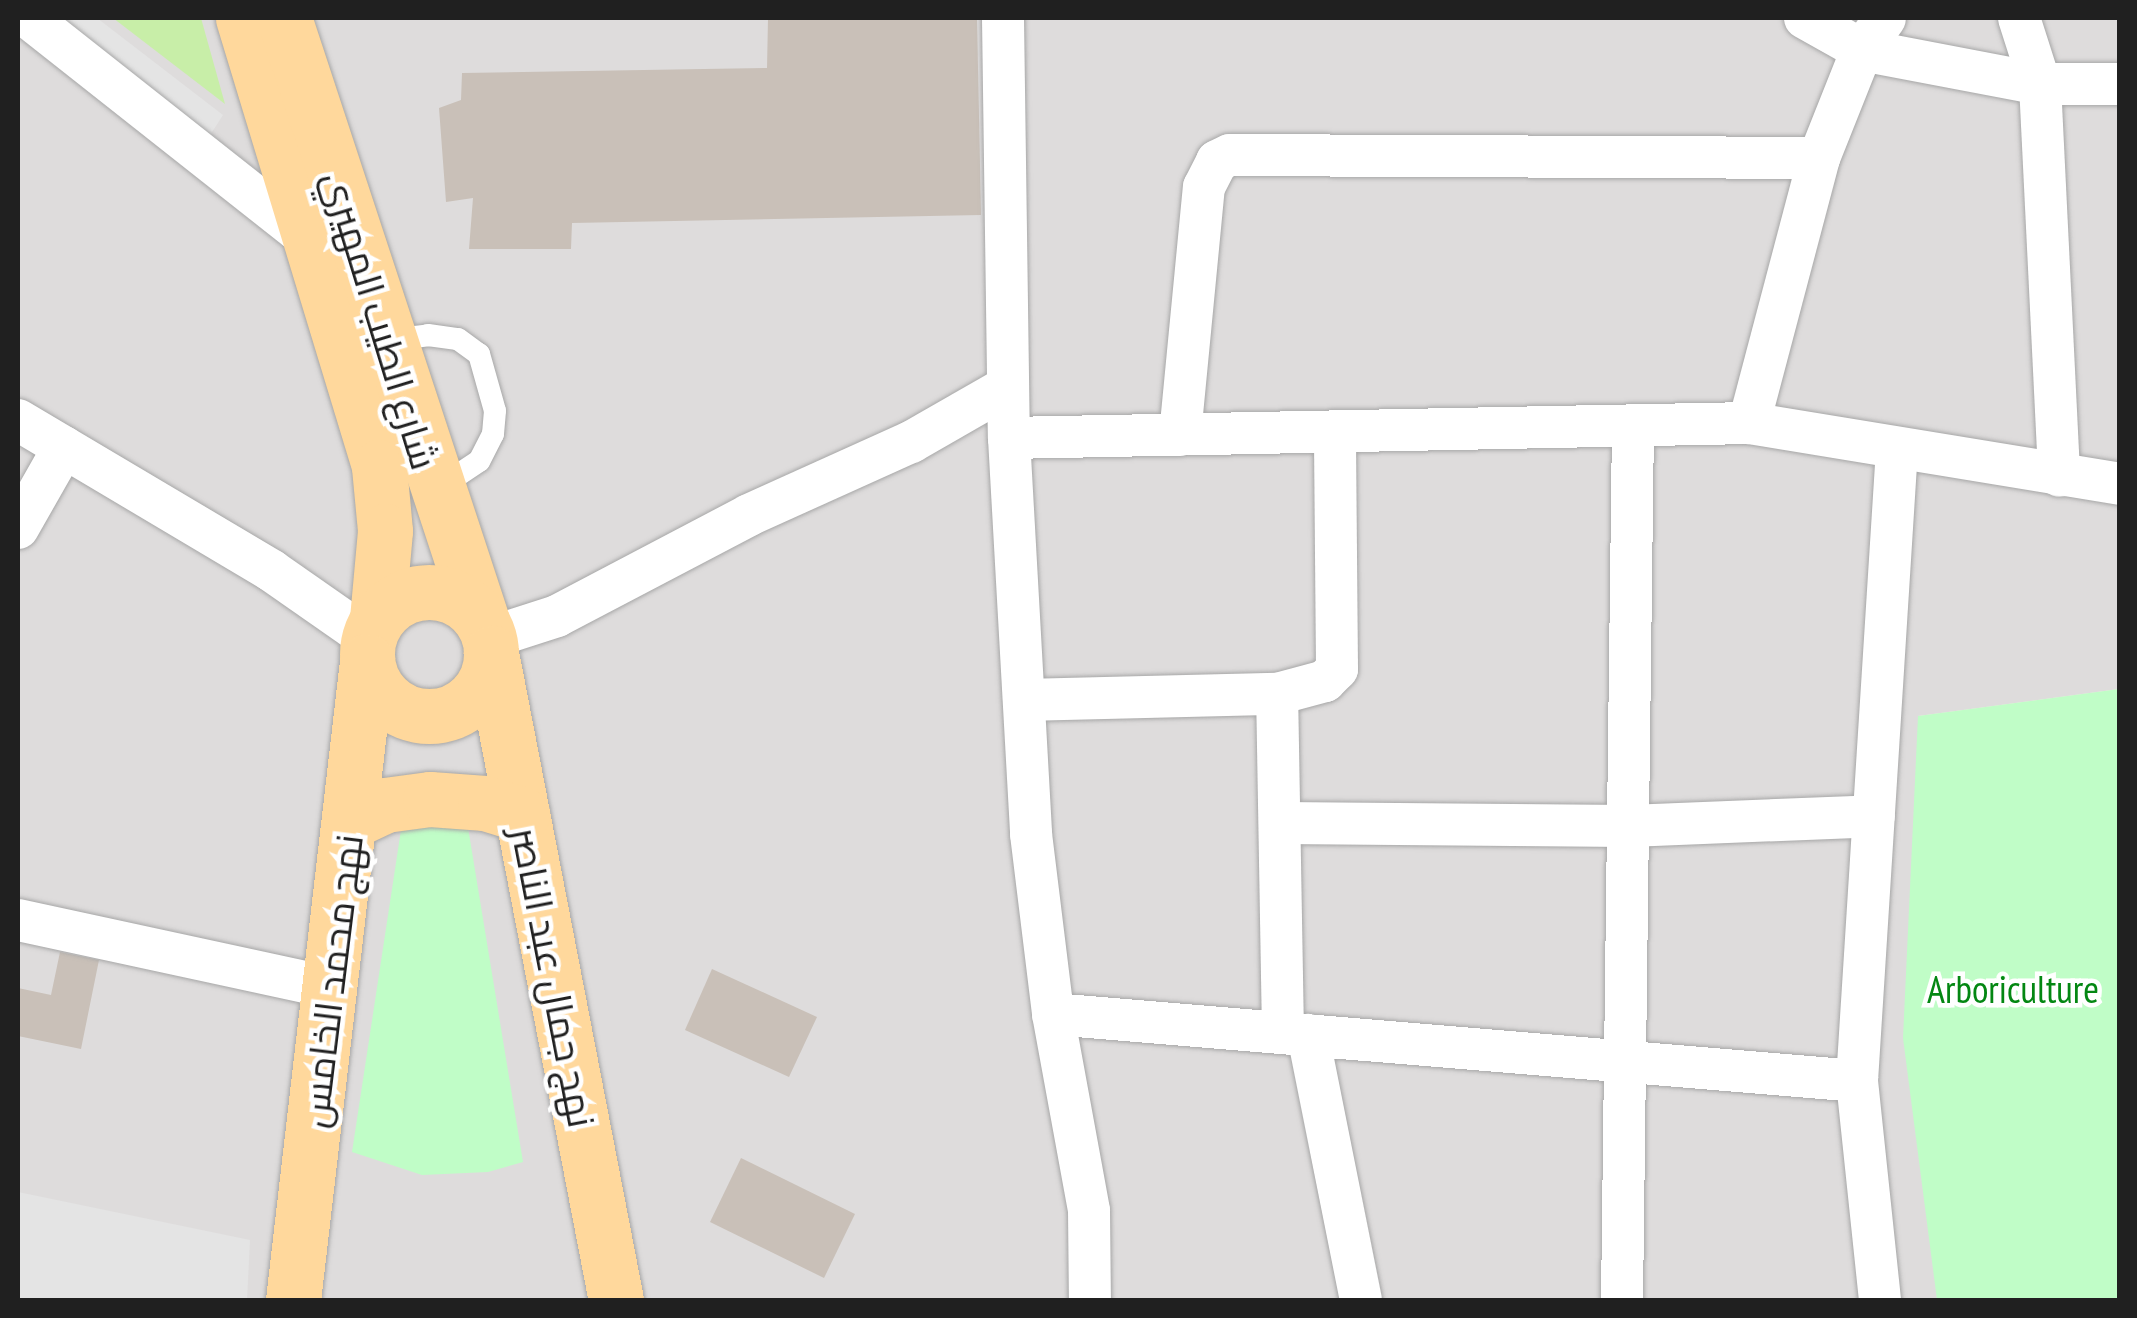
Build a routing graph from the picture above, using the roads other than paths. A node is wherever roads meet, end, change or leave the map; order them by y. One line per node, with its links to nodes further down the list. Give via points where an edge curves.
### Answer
1 (29, 18): 11 (street)
2 (243, 18): 11 (main road, شارع الطيب المهيري)
3 (284, 18): 12 (main road, شارع الطيب المهيري)
4 (1003, 18): 13 (street)
5 (1805, 18): 7 (street)
6 (2020, 18): 8 (street)
7 (1874, 34): 8 (street); 10 (street)
8 (2040, 84): 9 (street); 22 (street)
9 (2120, 84)
10 (1819, 158): 15 (street); 17 (street, via 1230,155 1217,161 1204,186)
11 (314, 243): 27 (main road, شارع الطيب المهيري, via 384,494)
12 (390, 340): 24 (main road, شارع الطيب المهيري); 24 (lane, via 443,337 479,354 494,434 480,461)
13 (1008, 388): 19 (street); 26 (street, via 557,616)
14 (18, 420): 20 (street)
15 (1749, 423): 16 (street); 21 (street)
16 (1633, 426): 18 (street); 34 (street)
17 (1180, 435): 18 (street); 19 (street)
18 (1335, 435): 28 (street, via 1338,669 1325,681)
19 (1009, 438): 29 (street)
20 (64, 447): 25 (street); 27 (street, via 272,571)
21 (1897, 448): 22 (street); 31 (street)
22 (2059, 476): 23 (street)
23 (2120, 484)
24 (434, 491): 26 (main road, شارع الطيب المهيري)
25 (18, 528)
26 (487, 638): 27 (main road, via 450,596 430,592 391,604); 27 (main road, via 476,694 441,714 401,710 384,697); 30 (main road, نهج جمال عبد الناصر)
27 (371, 639): 32 (main road, نهج محمد الخامس)
28 (1278, 694): 29 (street); 33 (street)
29 (1024, 700): 37 (street)
30 (522, 814): 32 (main road, via 430,799 385,805); 42 (main road, نهج جمال عبد الناصر)
31 (1874, 816): 34 (street); 40 (street)
32 (349, 822): 36 (main road, نهج محمد الخامس)
33 (1281, 823): 34 (street); 38 (street)
34 (1629, 826): 39 (street)
35 (18, 920): 36 (street)
36 (332, 988): 41 (main road, نهج محمد الخامس)
37 (1053, 1014): 38 (street); 43 (street, via 1088,1212)
38 (1296, 1034): 39 (street); 44 (street)
39 (1627, 1062): 40 (street); 45 (street)
40 (1857, 1081): 46 (street)
41 (294, 1300)
42 (616, 1300)
43 (1090, 1300)
44 (1361, 1300)
45 (1622, 1300)
46 (1880, 1300)

